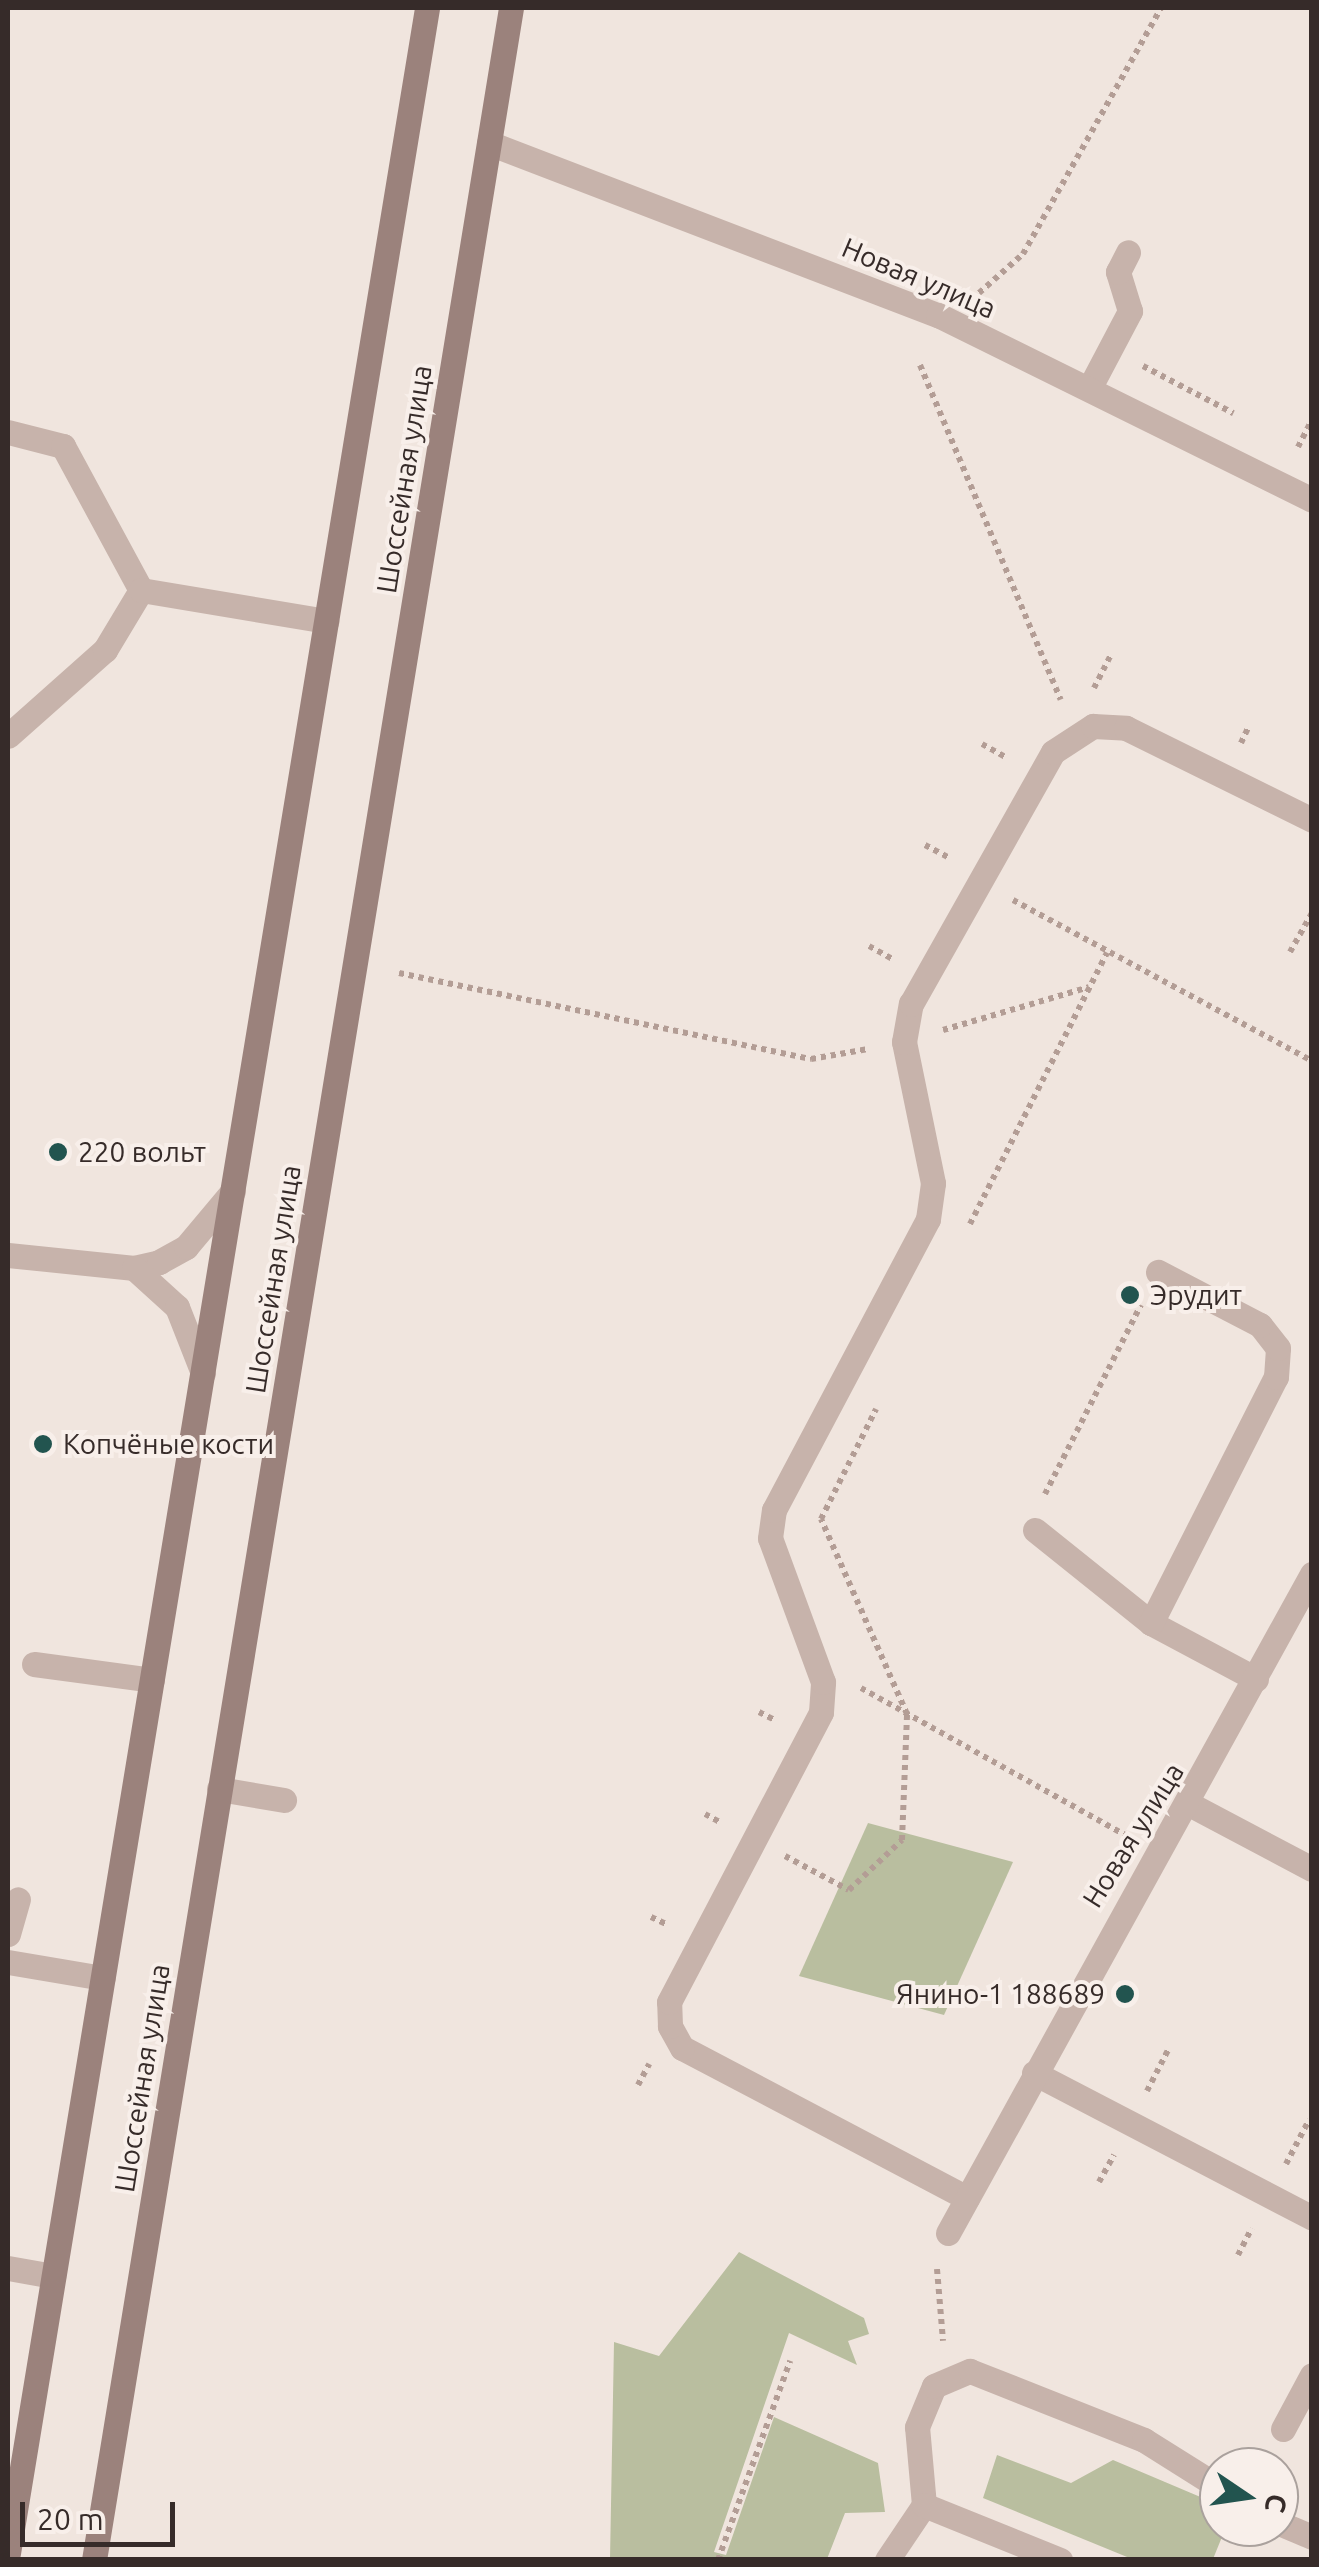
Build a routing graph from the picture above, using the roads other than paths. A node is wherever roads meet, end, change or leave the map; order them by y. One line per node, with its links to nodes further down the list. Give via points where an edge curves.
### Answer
1 (427, 8): 9 (main road, Шоссейная улица)
2 (511, 8): 3 (main road, Шоссейная улица)
3 (489, 143): 5 (street, Новая улица, via 938,315); 23 (main road, Шоссейная улица)
4 (1128, 252): 5 (street, via 1118,272 1130,311)
5 (1090, 387): 7 (street, Новая улица)
6 (8, 432): 8 (street, via 62,446)
7 (1312, 500)
8 (142, 590): 9 (street); 10 (street, via 105,650)
9 (326, 622): 12 (main road, Шоссейная улица)
10 (8, 736)
11 (1312, 820): 32 (street, via 1126,728 1093,726 1052,752 910,1004 904,1042 933,1184 928,1219 774,1510 770,1538 823,1682 821,1712 669,2002 682,2048)
12 (233, 1190): 14 (street, via 186,1247); 16 (main road, Шоссейная улица)
13 (8, 1255): 14 (street)
14 (134, 1268): 16 (street, via 177,1307)
15 (1158, 1272): 19 (street, via 1260,1325 1278,1348 1276,1376)
16 (203, 1373): 21 (main road, Шоссейная улица)
17 (1036, 1530): 19 (street)
18 (1312, 1574): 22 (street, Новая улица)
19 (1151, 1623): 22 (street)
20 (34, 1664): 21 (street)
21 (152, 1680): 30 (main road, Шоссейная улица)
22 (1256, 1680): 25 (street, Новая улица)
23 (219, 1789): 24 (street); 43 (main road, Шоссейная улица)
24 (284, 1800)
25 (1191, 1805): 26 (street); 31 (street, Новая улица, via 1152,1850)
26 (1312, 1869)
27 (18, 1898): 28 (street)
28 (8, 1934)
29 (8, 1962): 30 (street)
30 (102, 1978): 36 (main road, Шоссейная улица)
31 (1034, 2073): 32 (street, Новая улица); 33 (street)
32 (967, 2198): 34 (street, Новая улица)
33 (1312, 2218)
34 (948, 2233)
35 (8, 2268): 36 (street)
36 (53, 2276): 38 (main road, Шоссейная улица)
37 (1312, 2375): 39 (street)
38 (18, 2427): 42 (main road, Шоссейная улица)
39 (1283, 2429)
40 (1199, 2474): 41 (street, via 1144,2440 970,2371 950,2373 918,2427)
41 (924, 2506): 44 (street); 45 (street)
42 (8, 2553)
43 (94, 2560)
44 (887, 2560)
45 (1060, 2560)

